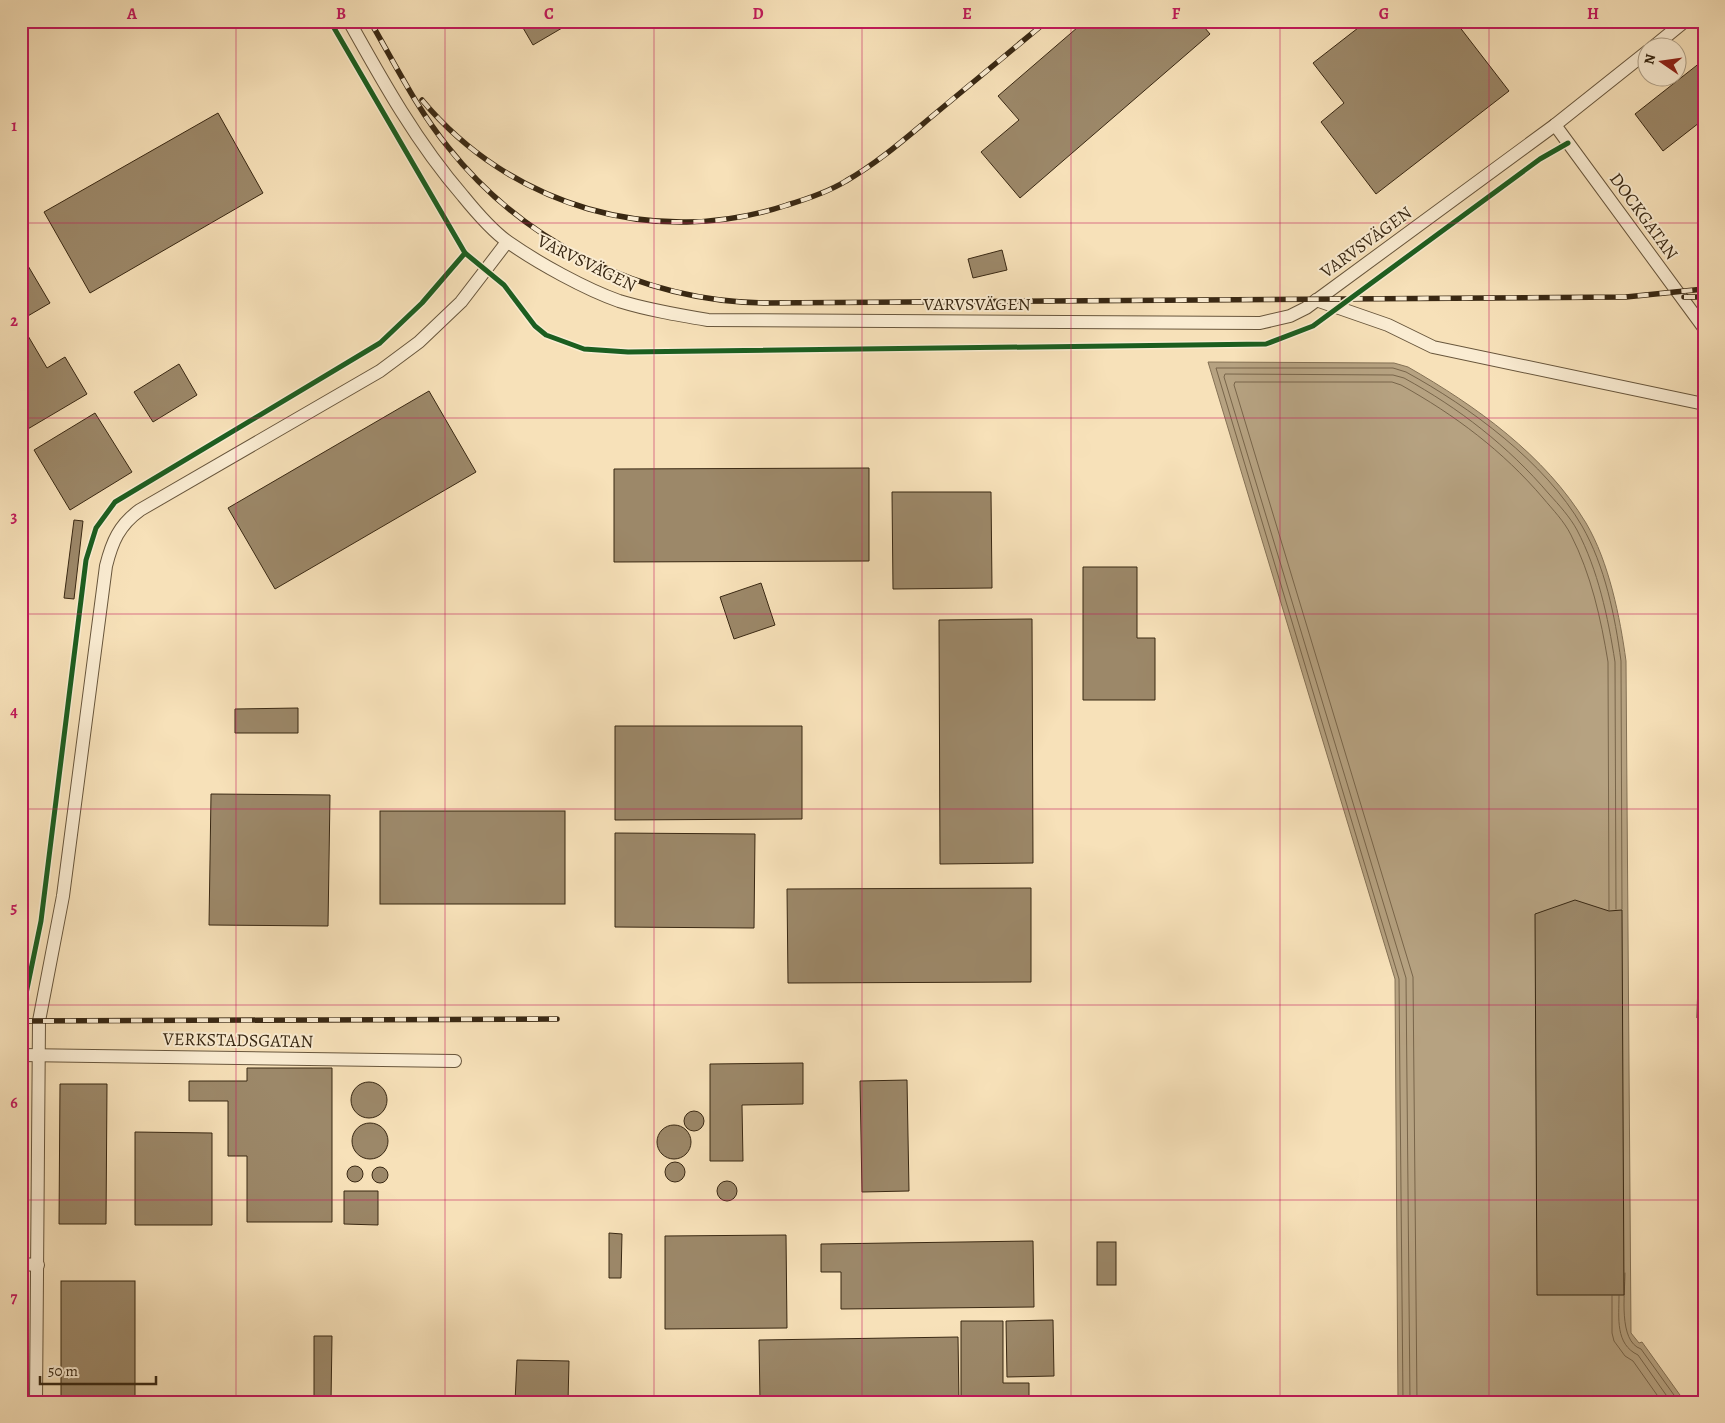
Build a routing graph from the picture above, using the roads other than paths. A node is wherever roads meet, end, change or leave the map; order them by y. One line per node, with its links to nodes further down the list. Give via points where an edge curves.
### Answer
1 (1685, 21): 3 (street)
2 (352, 22): 6 (street, VARVSVÄGEN, via 390,94 432,158 480,217)
3 (1664, 38)
4 (1638, 59): 5 (street, VARVSVÄGEN)
5 (1555, 125): 7 (street, VARVSVÄGEN); 8 (street, DOCKGATAN)
6 (507, 242): 7 (street, VARVSVÄGEN, via 617,300 708,320 1260,323 1290,316); 11 (street, via 461,302 419,342 380,371 140,510 118,530 106,566 66,871 43,994)
7 (1316, 300): 9 (street, via 1388,325 1433,347)
8 (1704, 328)
9 (1704, 404)
10 (21, 1055): 11 (street, VERKSTADSGATAN)
11 (37, 1055): 12 (street, VERKSTADSGATAN); 14 (street)
12 (455, 1061)
13 (21, 1264): 14 (street)
14 (38, 1264): 15 (street)
15 (36, 1402)

